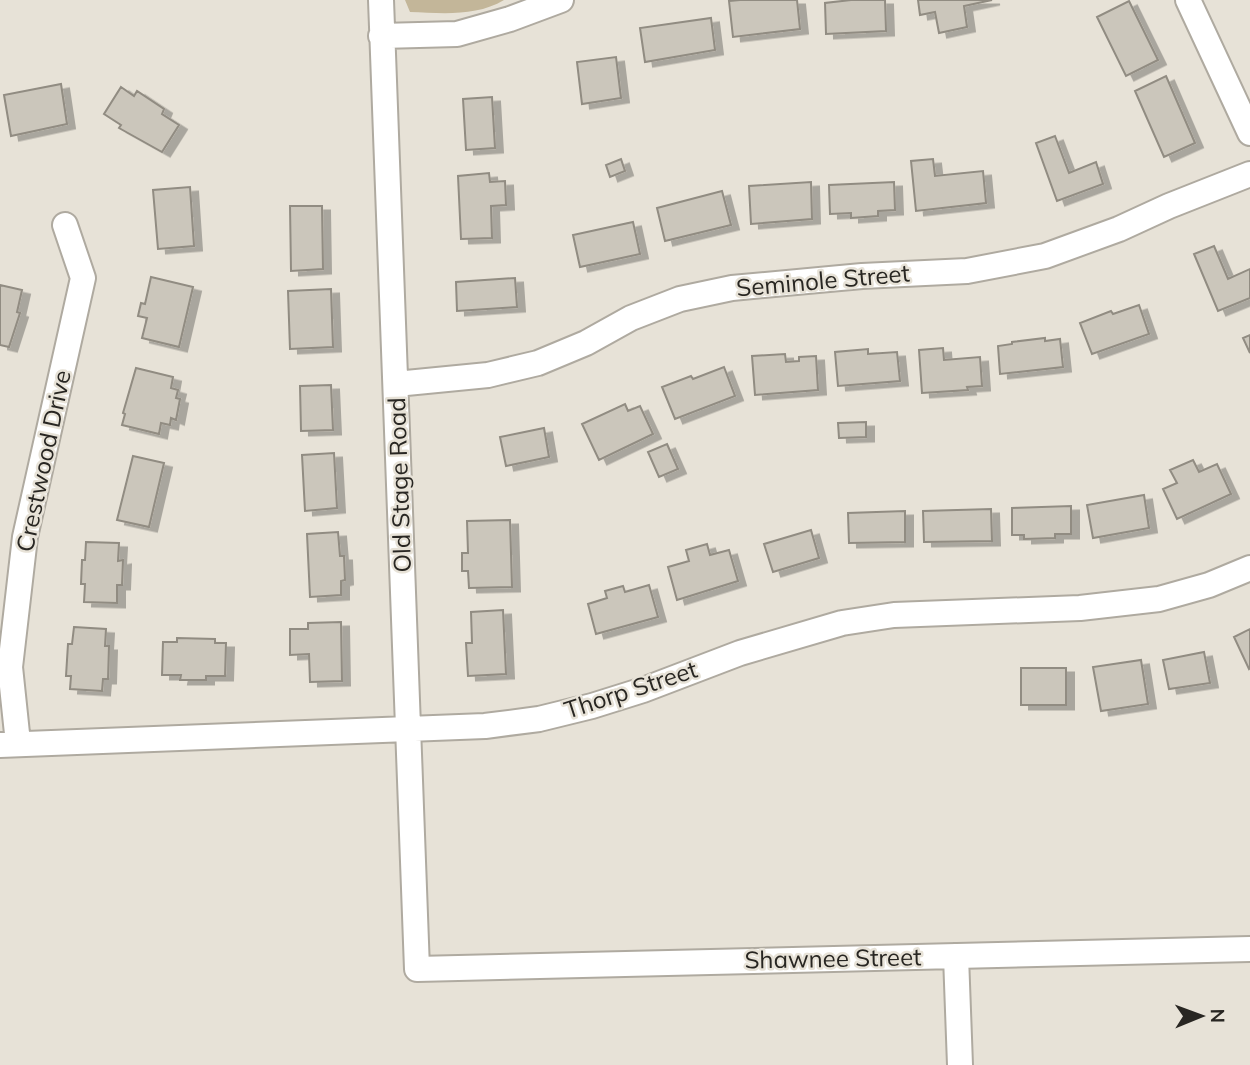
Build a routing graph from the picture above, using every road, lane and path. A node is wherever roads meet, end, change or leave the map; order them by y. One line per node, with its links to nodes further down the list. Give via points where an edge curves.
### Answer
1 (381, 0): 4 (street, Old Stage Road)
2 (562, 0): 4 (street, via 457,34)
3 (1188, 0): 5 (street)
4 (382, 36): 8 (street, Old Stage Road)
5 (1250, 133)
6 (1250, 174): 8 (street, Seminole Street, via 1045,256 967,271 732,288 680,299 631,317 538,363 488,375)
7 (65, 225): 11 (street, Crestwood Drive, via 83,278 25,537 10,667)
8 (396, 384): 10 (street, Old Stage Road)
9 (1250, 568): 10 (street, Thorp Street, via 1159,599 1080,608 894,615 842,623 740,653 643,690 539,719)
10 (406, 729): 11 (street, Thorp Street); 14 (street, Old Stage Road)
11 (9, 744)
12 (1250, 950): 13 (street, Shawnee Street)
13 (956, 956): 14 (street, Shawnee Street); 15 (street)
14 (417, 969)
15 (960, 1065)

